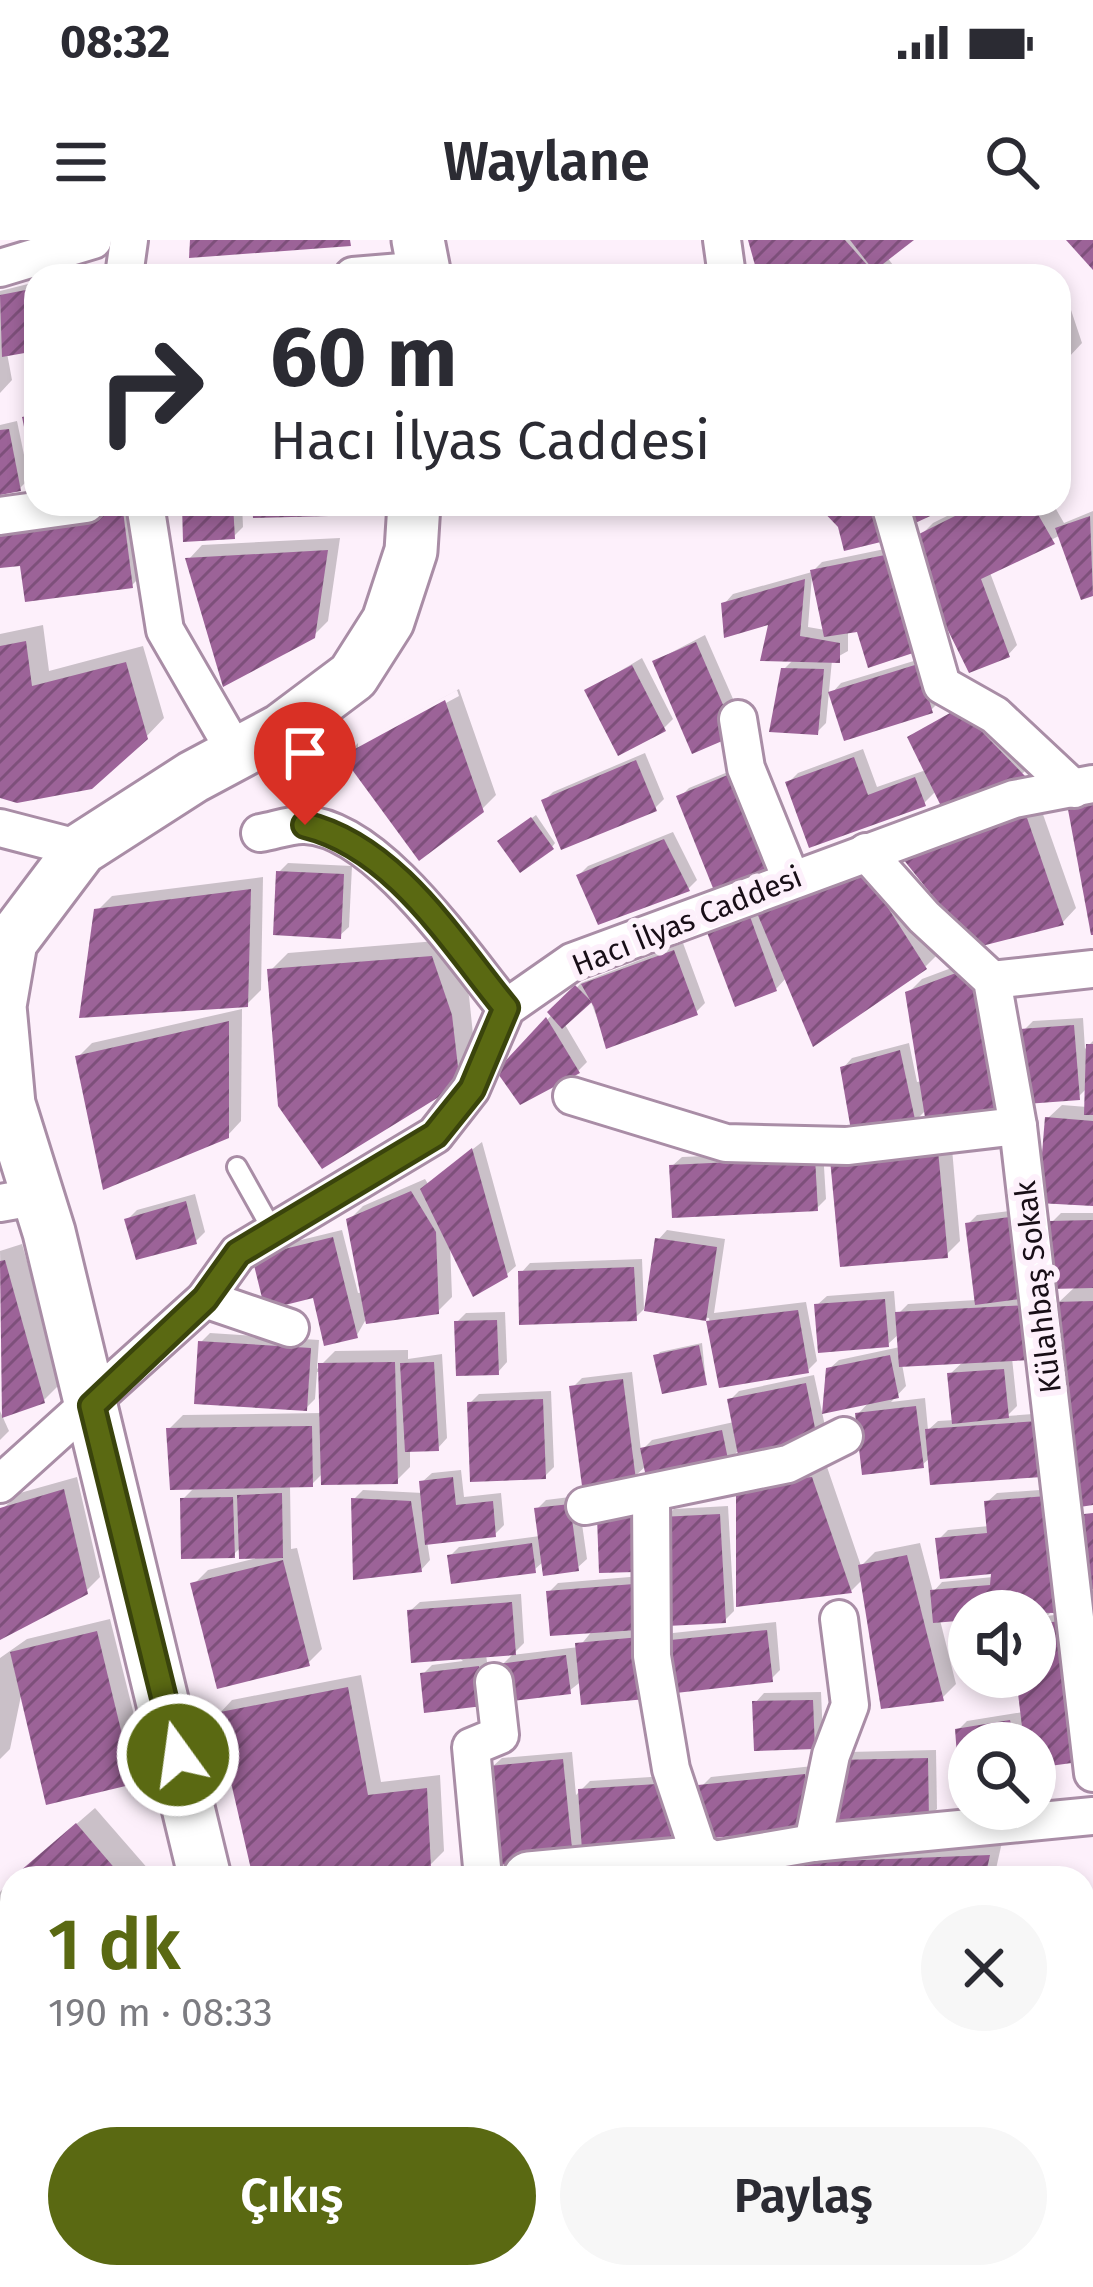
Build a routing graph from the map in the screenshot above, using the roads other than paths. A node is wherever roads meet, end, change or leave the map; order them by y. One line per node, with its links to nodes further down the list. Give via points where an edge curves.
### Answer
1 (93, 240): 2 (street)
2 (0, 268)
3 (147, 516): 7 (street, via 165,630)
4 (413, 516): 7 (main road, via 411,551 388,621 352,676 281,730)
5 (893, 516): 8 (street, via 942,685 995,715)
6 (738, 719): 13 (street, via 746,768)
7 (214, 765): 11 (main road)
8 (1083, 786): 12 (street, Hacı İlyas Caddesi, via 1014,799)
9 (0, 828): 11 (street)
10 (260, 833): 16 (street, via 305,825 337,833 400,879)
11 (81, 849): 20 (main road, via 11,942 0,1006)
12 (866, 852): 13 (street, Hacı İlyas Caddesi); 15 (street)
13 (791, 879): 16 (street, Hacı İlyas Caddesi, via 572,962)
14 (1093, 969): 15 (street)
15 (992, 980): 18 (street, Külahbaş Sokak)
16 (506, 1008): 21 (street, via 472,1089 435,1135)
17 (572, 1096): 18 (street, via 726,1143 847,1146)
18 (1018, 1126): 31 (street, Külahbaş Sokak)
19 (237, 1167): 21 (lane)
20 (20, 1199): 24 (main road)
21 (274, 1233): 22 (street, via 238,1253)
22 (205, 1299): 23 (street); 24 (street)
23 (290, 1328)
24 (92, 1406): 26 (street); 34 (main road)
25 (844, 1436): 27 (street, via 788,1464)
26 (0, 1484)
27 (651, 1495): 28 (street); 36 (street, via 652,1656 671,1769)
28 (585, 1506)
29 (839, 1619): 33 (street, via 850,1705)
30 (494, 1682): 35 (street, via 500,1735 471,1747)
31 (1093, 1773)
32 (1093, 1816): 33 (street)
33 (813, 1843): 37 (street)
34 (202, 1866)
35 (482, 1866)
36 (705, 1866)
37 (722, 1866)

